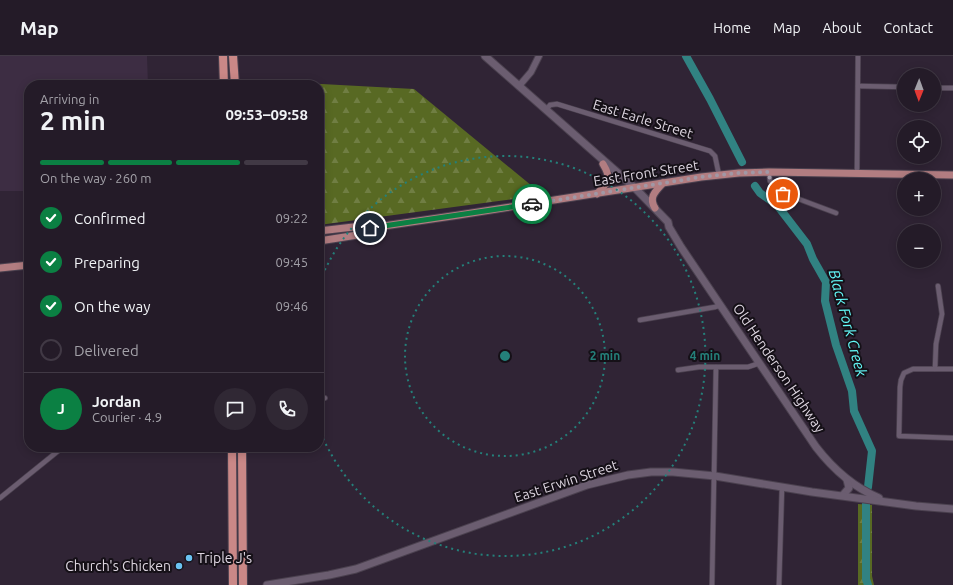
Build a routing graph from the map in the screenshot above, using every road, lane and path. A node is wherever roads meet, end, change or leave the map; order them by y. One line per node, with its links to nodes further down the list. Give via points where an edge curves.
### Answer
1 (223, 56): 6 (highway)
2 (233, 56): 7 (highway)
3 (485, 56): 8 (main road, Old Henderson Highway)
4 (539, 56): 8 (street, via 531,72)
5 (858, 56): 9 (street)
6 (224, 80)
7 (234, 80)
8 (519, 86): 13 (main road, Old Henderson Highway)
9 (858, 86): 10 (street); 17 (street)
10 (897, 87)
11 (941, 88): 12 (street)
12 (953, 88)
13 (546, 110): 14 (main road, Old Henderson Highway); 18 (street, East Earle Street, via 550,105 557,104 710,151 716,160)
14 (591, 150): 15 (main road, Old Henderson Highway); 21 (main road, Old Henderson Highway)
15 (603, 164): 21 (main road, Old Henderson Highway); 22 (main road, via 609,178)
16 (769, 172): 17 (main road, East Front Street); 18 (main road, East Front Street); 24 (street, via 770,181 780,192)
17 (857, 173): 19 (main road, East Front Street)
18 (719, 175): 20 (main road, East Front Street)
19 (953, 175)
20 (663, 183): 21 (main road, East Front Street); 23 (main road, via 652,196)
21 (631, 188): 22 (main road, East Front Street); 23 (main road, Old Henderson Highway); 25 (main road, Old Henderson Highway)
22 (597, 194): 26 (main road, East Front Street)
23 (655, 208): 25 (main road, Old Henderson Highway, via 668,222)
24 (836, 213)
25 (669, 227): 32 (main road, Old Henderson Highway)
26 (370, 228): 27 (main road, East Front Street, via 362,226); 28 (main road, East Front Street, via 364,234)
27 (324, 230)
28 (324, 240)
29 (24, 266): 30 (main road)
30 (0, 268)
31 (938, 286): 36 (street, via 942,314 936,344)
32 (721, 304): 33 (street); 34 (main road, Old Henderson Highway)
33 (640, 320)
34 (760, 363): 35 (street, via 748,367); 44 (main road, Old Henderson Highway, via 816,447)
35 (716, 367): 38 (street); 43 (street)
36 (935, 369): 37 (street); 39 (street, via 913,369 903,375 900,387 899,436)
37 (953, 369)
38 (678, 370)
39 (953, 438)
40 (57, 452): 47 (street)
41 (232, 452): 50 (highway)
42 (242, 452): 51 (highway)
43 (715, 476): 45 (main road, East Erwin Street); 52 (main road, East Erwin Street, via 650,472 607,479 356,569); 53 (street)
44 (847, 480): 46 (main road, via 849,488); 48 (main road, Old Henderson Highway)
45 (782, 487): 46 (main road, East Erwin Street); 54 (street)
46 (843, 496): 48 (main road, East Erwin Street)
47 (0, 498)
48 (888, 502): 49 (main road, East Erwin Street)
49 (953, 509)
50 (233, 585)
51 (243, 585)
52 (267, 585)
53 (712, 585)
54 (780, 585)

